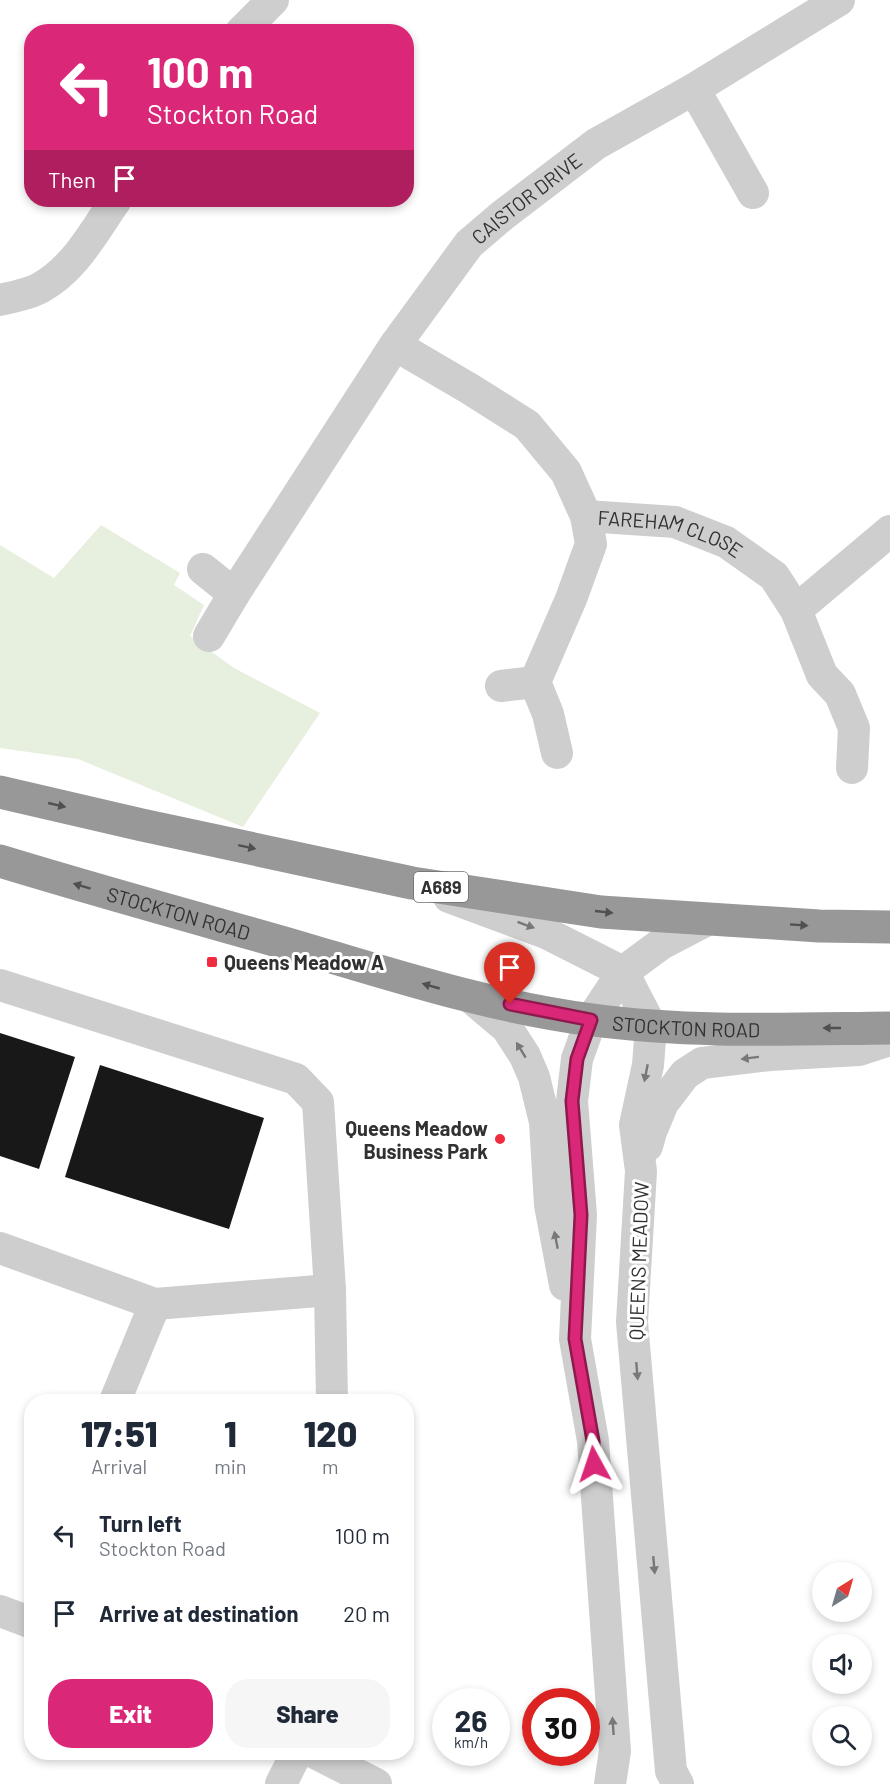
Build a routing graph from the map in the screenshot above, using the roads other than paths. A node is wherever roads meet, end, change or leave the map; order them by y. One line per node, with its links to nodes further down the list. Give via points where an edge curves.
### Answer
1 (273, 0): 3 (street)
2 (839, 0): 4 (street, CAISTOR DRIVE)
3 (249, 24)
4 (694, 89): 5 (street); 8 (street, CAISTOR DRIVE, via 596,144 468,244)
5 (753, 193)
6 (112, 207): 7 (street, via 70,264 40,288)
7 (0, 300)
8 (395, 345): 9 (street, via 527,425 566,472); 12 (street, CAISTOR DRIVE)
9 (586, 516): 13 (street, FAREHAM CLOSE, via 675,522 726,542 774,576); 15 (street, FAREHAM CLOSE, via 591,544)
10 (890, 531): 13 (street)
11 (203, 569): 12 (street)
12 (234, 594): 14 (street, CAISTOR DRIVE)
13 (796, 610): 18 (street, FAREHAM CLOSE, via 822,675 840,694 854,728)
14 (209, 636)
15 (535, 682): 16 (street); 17 (street)
16 (501, 686)
17 (557, 753)
18 (852, 768)
19 (0, 792): 21 (highway, A689, one-way to 21)
20 (0, 861): 26 (highway, STOCKTON ROAD, one-way to 20)
21 (412, 883): 22 (highway, A689, one-way to 22, via 601,912); 24 (street, one-way to 24, via 546,933)
22 (707, 920): 23 (highway, A689, one-way to 23); 24 (street, via 662,944)
23 (890, 927)
24 (622, 972): 27 (street); 28 (street)
25 (0, 985): 33 (street, via 296,1079 318,1102)
26 (469, 996): 27 (highway, STOCKTON ROAD); 35 (street, one-way to 26, via 550,1205 545,1122 534,1077 507,1028)
27 (591, 1020): 28 (highway, STOCKTON ROAD); 35 (street, via 577,1059 572,1101 581,1215)
28 (651, 1026): 29 (highway, STOCKTON ROAD, one-way to 28); 31 (street, QUEENS MEADOW, one-way to 31, via 636,1125)
29 (890, 1028)
30 (890, 1040): 31 (street, one-way to 31, via 859,1050 702,1063 684,1074 663,1103)
31 (641, 1171): 43 (street, QUEENS MEADOW, one-way to 43, via 633,1322 671,1771)
32 (0, 1248): 34 (street)
33 (330, 1290): 34 (street); 37 (street)
34 (155, 1304): 36 (street)
35 (575, 1339): 42 (street, one-way to 35, via 615,1751 593,1441)
36 (118, 1394)
37 (332, 1394)
38 (293, 1760): 40 (street)
39 (329, 1760): 41 (street)
40 (282, 1784)
41 (376, 1784)
42 (610, 1784)
43 (678, 1784)

